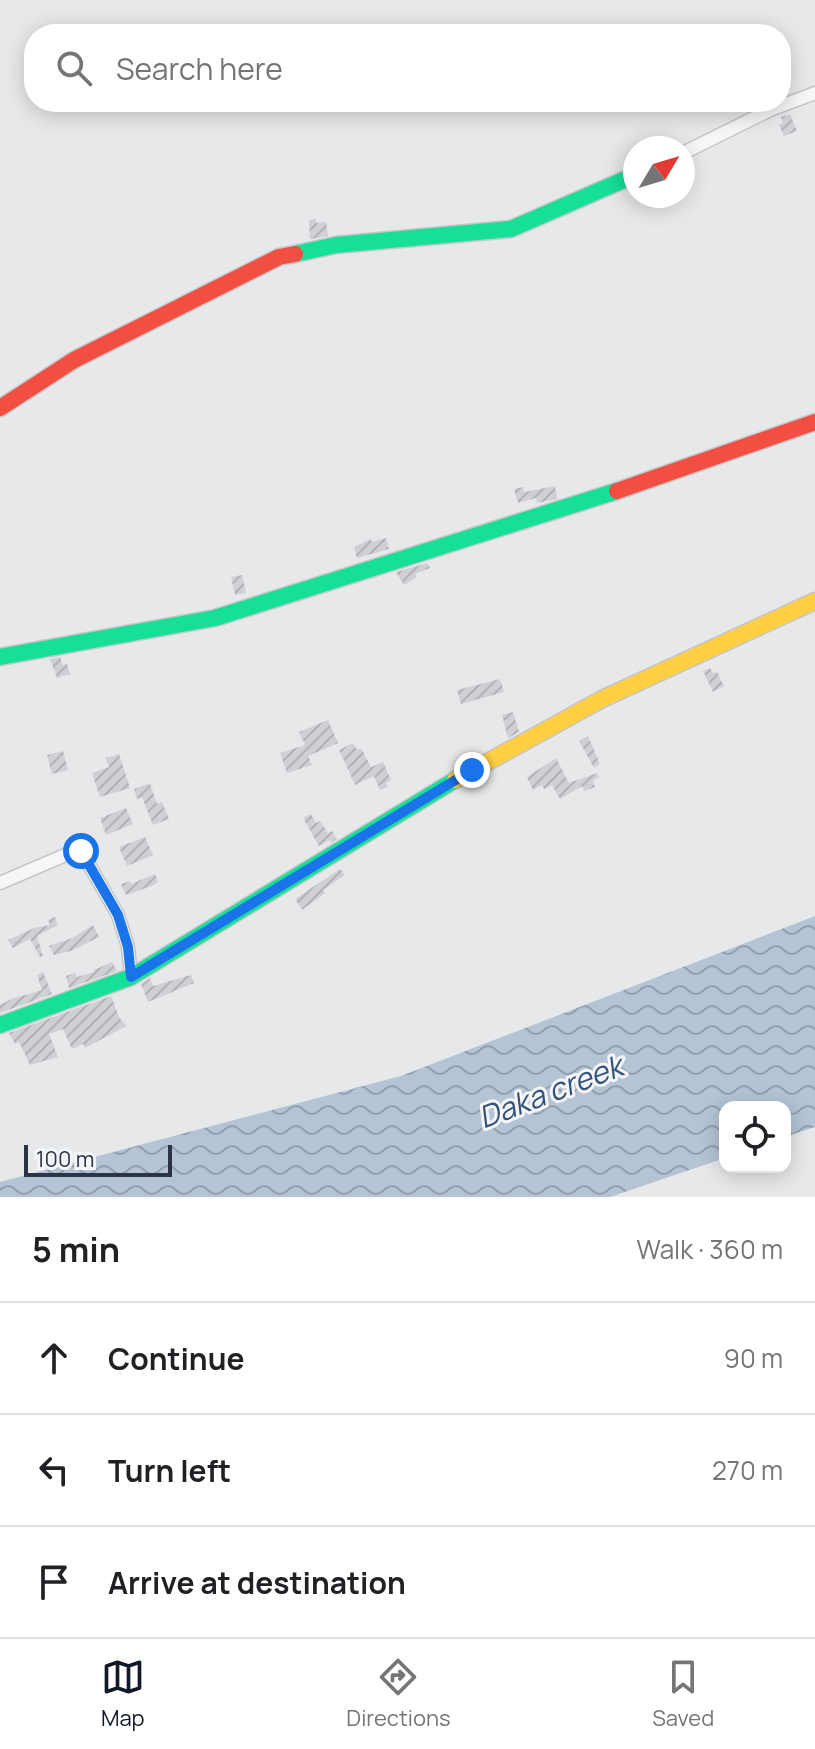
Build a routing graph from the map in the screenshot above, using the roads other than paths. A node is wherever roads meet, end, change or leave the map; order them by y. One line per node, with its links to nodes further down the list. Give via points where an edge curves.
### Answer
1 (815, 93): 2 (street)
2 (791, 102)
3 (766, 112): 4 (street)
4 (695, 147)
5 (623, 180): 6 (street, via 511,229 336,245 279,257 74,360)
6 (0, 408)
7 (815, 422): 9 (street, via 599,497 215,618)
8 (815, 601): 11 (street, via 602,699 472,770)
9 (0, 657)
10 (0, 883): 11 (street, via 81,851 118,915)
11 (131, 977): 12 (street)
12 (0, 1025)

